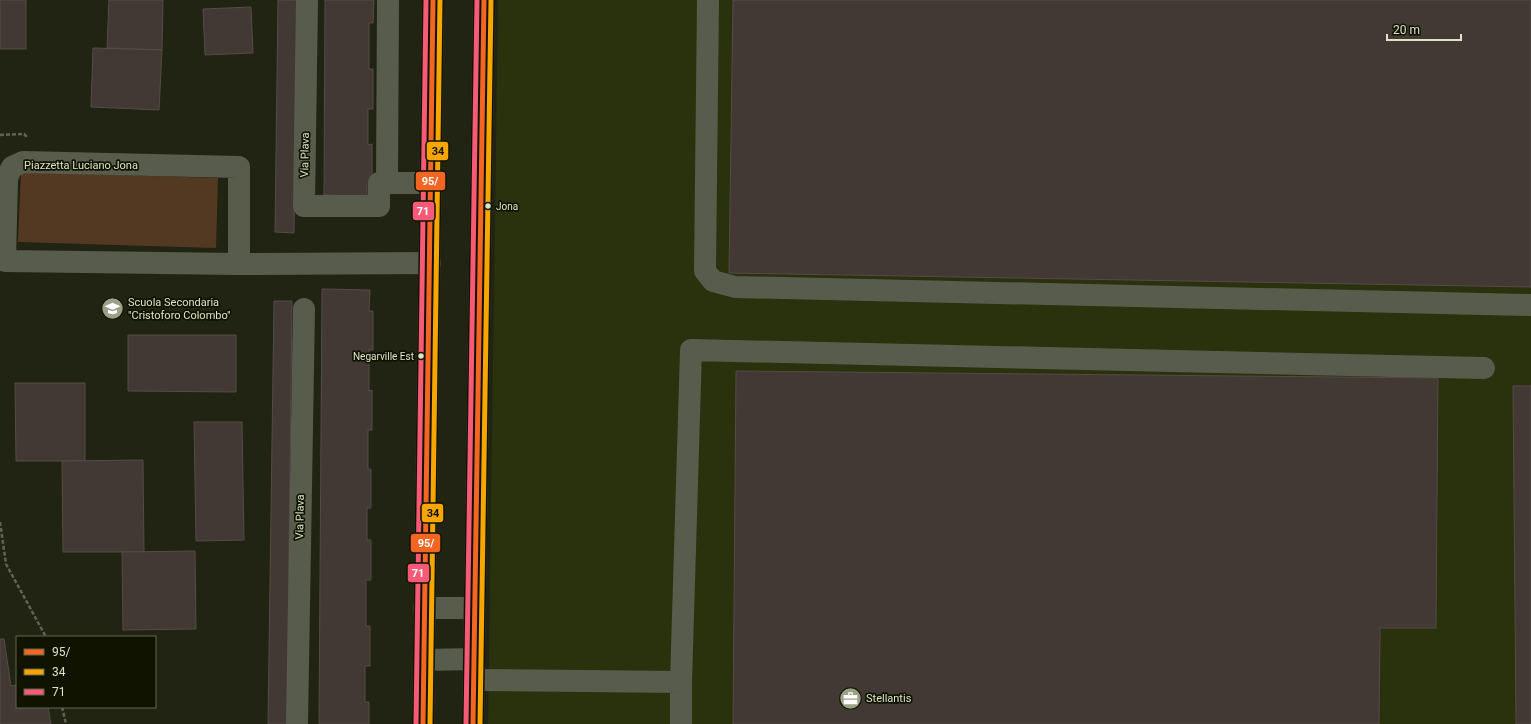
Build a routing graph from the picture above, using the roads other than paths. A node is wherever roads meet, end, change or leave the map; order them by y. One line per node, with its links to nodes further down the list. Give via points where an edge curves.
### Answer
1 (307, 0): 6 (street, Via Plava, via 304,206 379,206 379,183)
2 (388, 0): 6 (street)
3 (433, 0): 7 (street)
4 (484, 0): 14 (street)
5 (708, 0): 10 (street, via 705,271 713,281 735,287)
6 (387, 183): 7 (street)
7 (431, 184): 8 (street)
8 (430, 263): 9 (street, Piazzetta Luciano Jona); 13 (street)
9 (239, 264): 9 (street, Piazzetta Luciano Jona, via 239,167 23,162 12,167 7,178 5,261)
10 (1531, 305)
11 (304, 310): 18 (street, Via Plava)
12 (1484, 368): 17 (street, via 691,350)
13 (424, 608): 14 (street); 15 (street)
14 (475, 608): 16 (street)
15 (424, 660): 16 (street); 19 (street)
16 (474, 669): 17 (street); 20 (street)
17 (681, 682): 21 (street)
18 (297, 724)
19 (423, 724)
20 (473, 724)
21 (681, 724)

